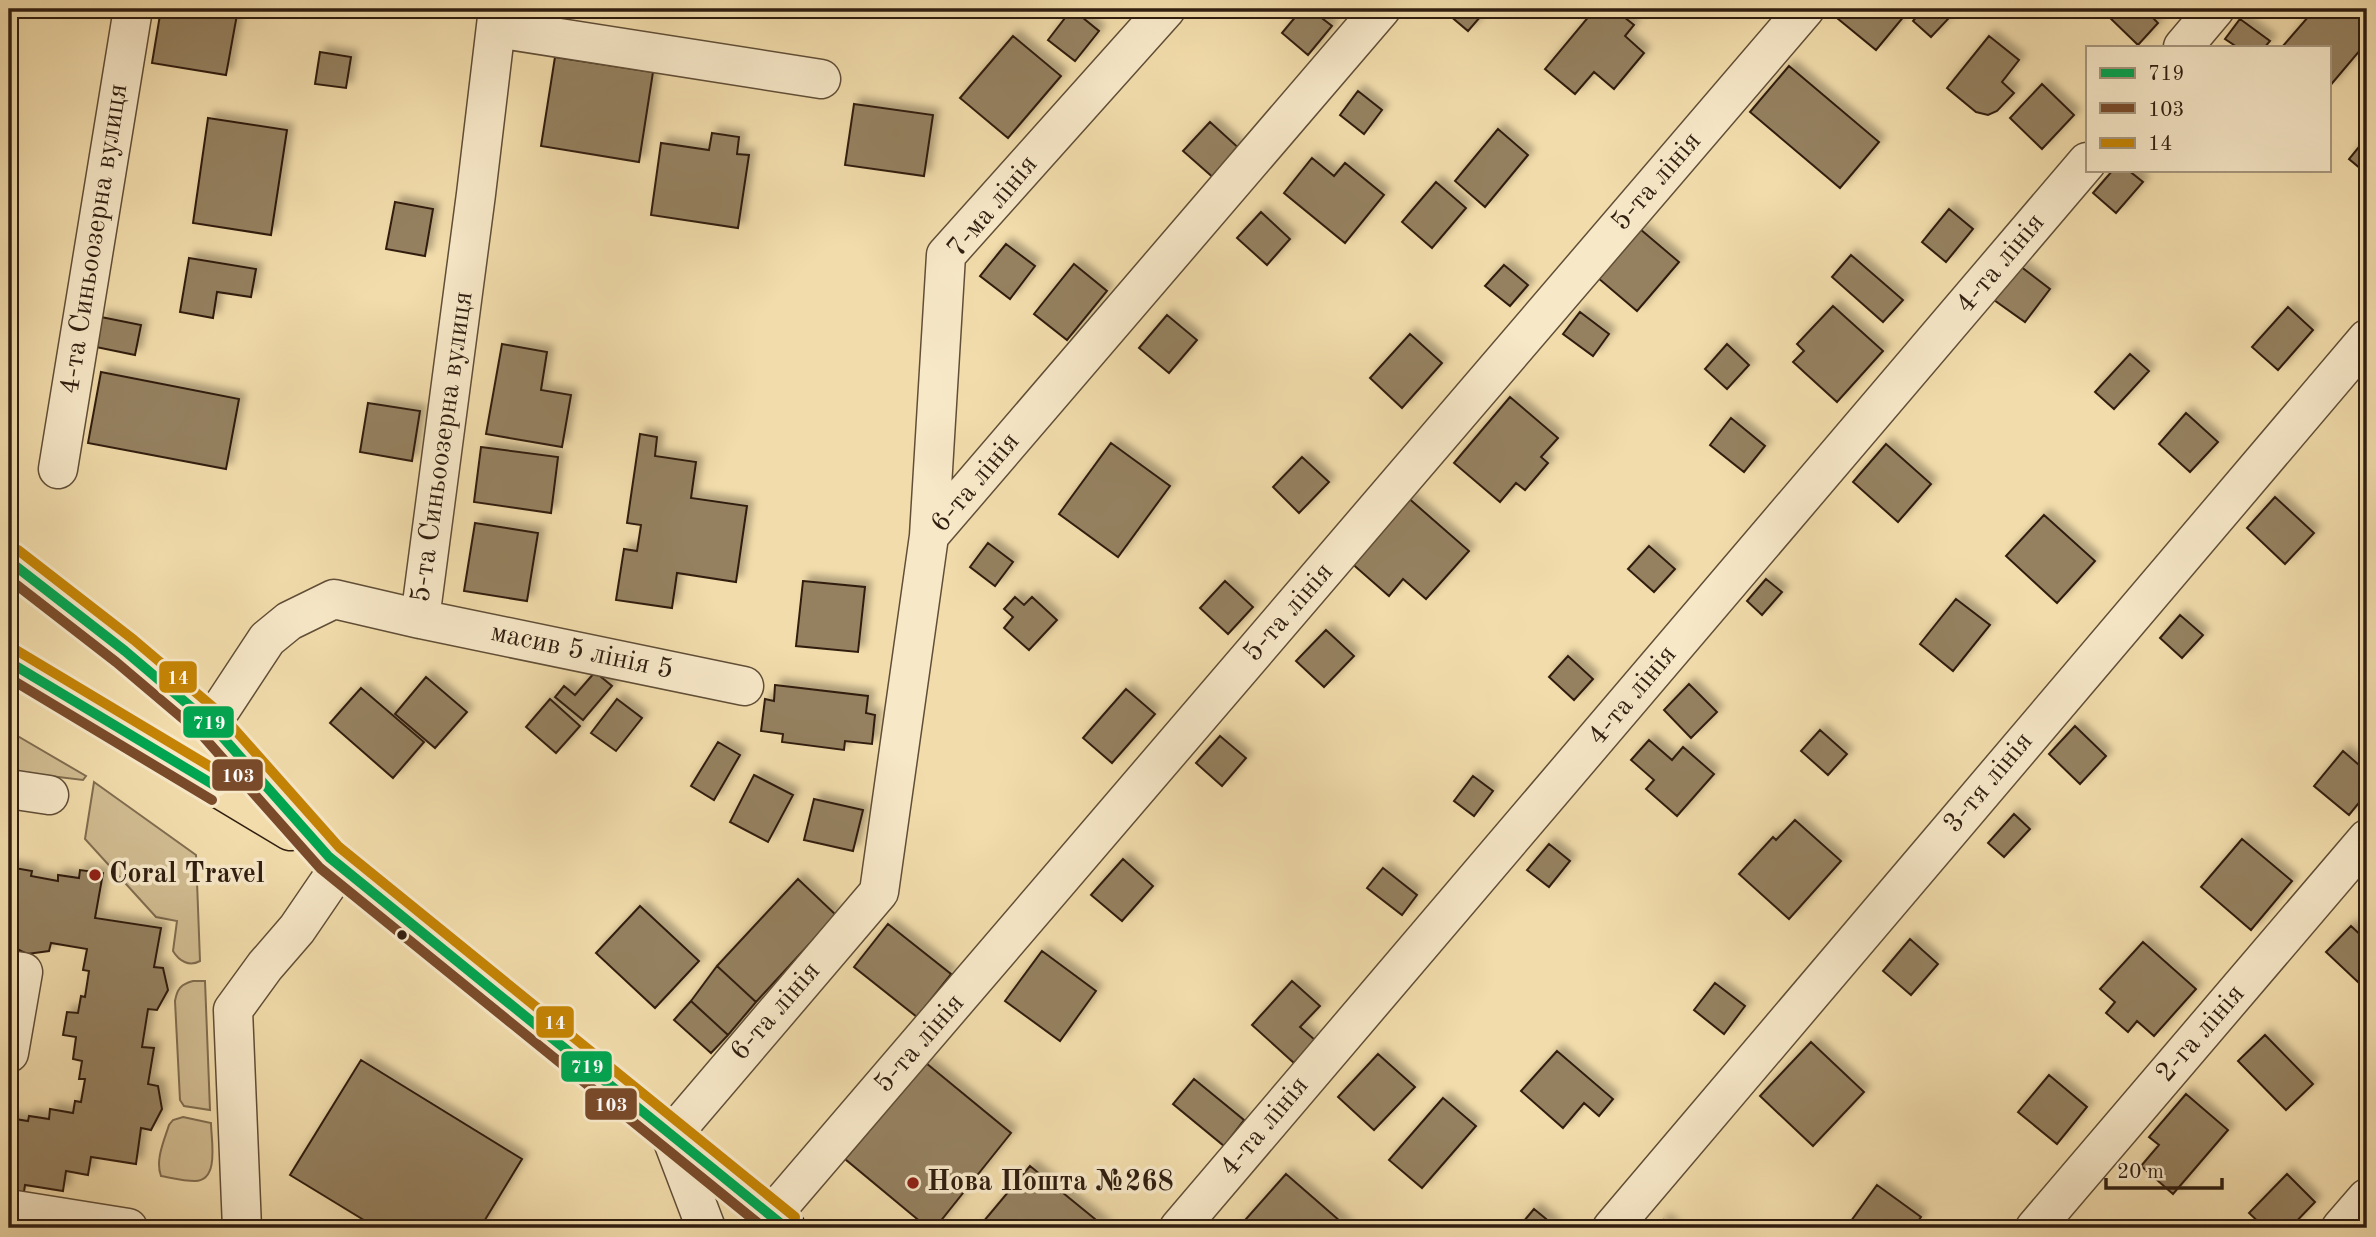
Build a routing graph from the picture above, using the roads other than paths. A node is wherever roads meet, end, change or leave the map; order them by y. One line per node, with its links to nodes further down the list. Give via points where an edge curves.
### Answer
1 (133, 9): 11 (street, 4-та Синьоозерна вулиця)
2 (1166, 9): 12 (street, 7-ма лінія, via 946,255)
3 (1381, 9): 12 (street, 6-та лінія)
4 (1805, 9): 27 (street, 5-та лінія, via 808,1176)
5 (2216, 9): 7 (street)
6 (497, 19): 8 (street); 14 (street, 5-та Синьоозерна вулиця)
7 (2184, 46)
8 (821, 79)
9 (2086, 163): 31 (street, 4-та лінія)
10 (2367, 339): 32 (street, 3-тя лінія)
11 (58, 469)
12 (929, 536): 24 (street, 6-та лінія, via 879,892)
13 (9, 561): 17 (main road)
14 (420, 619): 16 (street, масив 5 лінія 5); 17 (street, 5-та Синьоозерна вулиця, via 334,599 289,621 267,639)
15 (9, 662): 21 (main road)
16 (744, 686)
17 (211, 724): 21 (main road)
18 (9, 789): 19 (street)
19 (49, 795)
20 (2367, 839): 33 (street, 2-га лінія)
21 (330, 857): 24 (main road); 29 (street, via 297,929 233,1010)
22 (9, 970): 23 (street, via 23,972)
23 (9, 1053)
24 (671, 1136): 27 (main road); 30 (street)
25 (2367, 1198): 34 (street)
26 (9, 1209): 28 (street)
27 (779, 1222)
28 (128, 1228)
29 (242, 1228)
30 (706, 1228)
31 (1179, 1228)
32 (1612, 1228)
33 (2035, 1228)
34 (2342, 1228)

